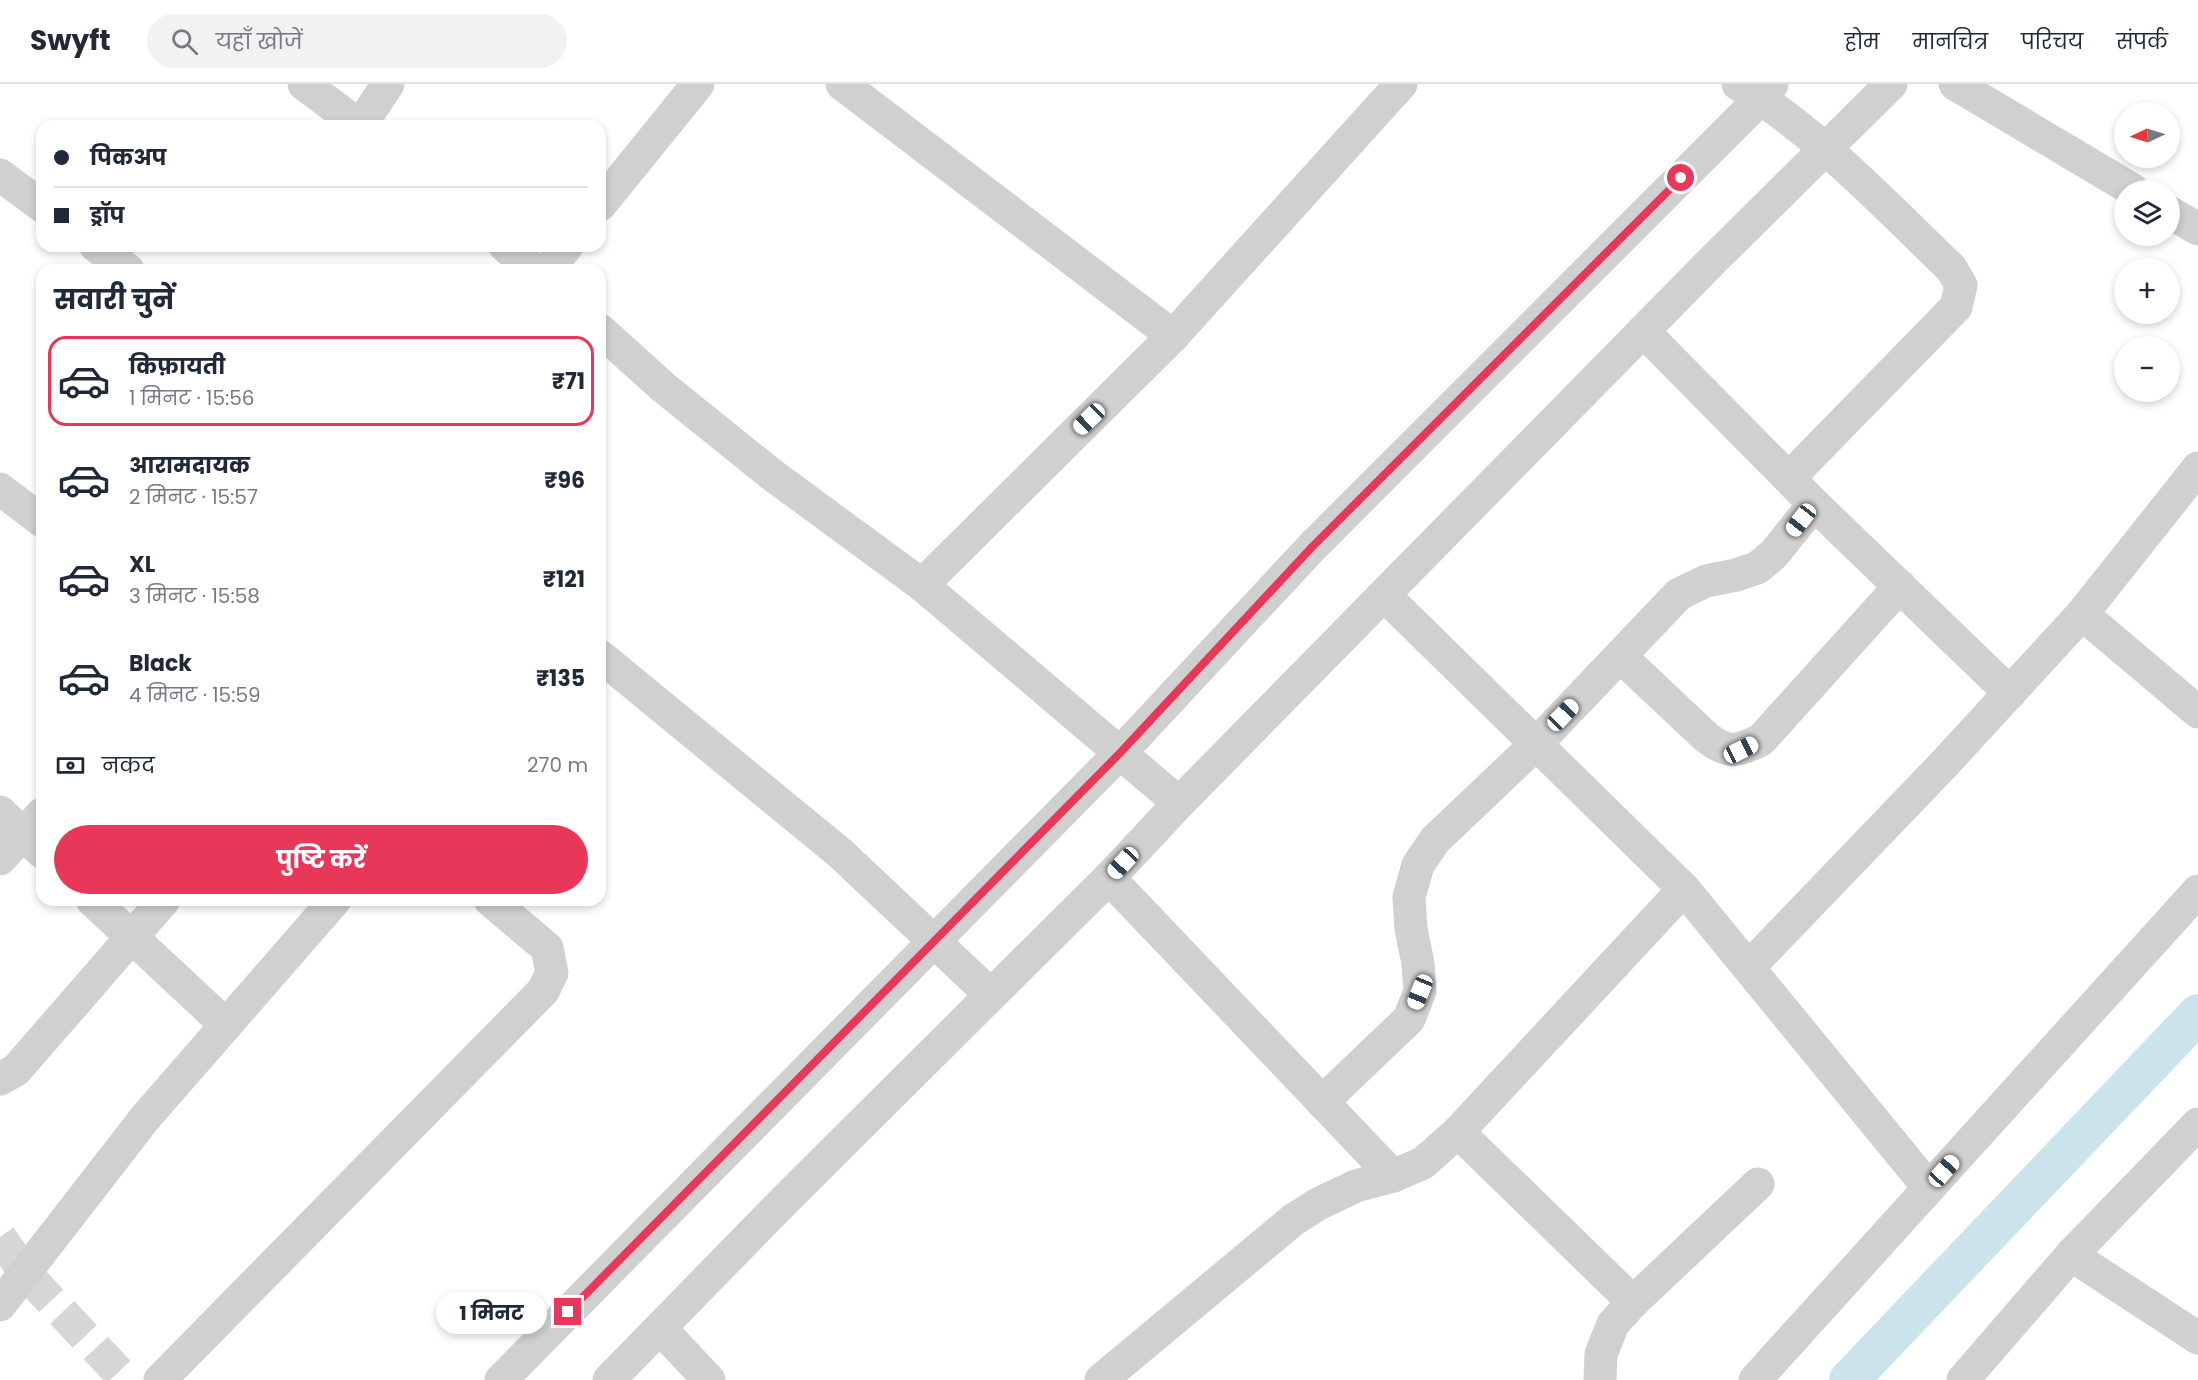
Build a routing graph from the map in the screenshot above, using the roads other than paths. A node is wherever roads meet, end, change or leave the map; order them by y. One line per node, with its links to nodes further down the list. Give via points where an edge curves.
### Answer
1 (304, 84): 9 (street)
2 (388, 84): 10 (street)
3 (698, 84): 14 (street)
4 (842, 84): 26 (street)
5 (1401, 84): 26 (street)
6 (1891, 84): 11 (street)
7 (1955, 84): 13 (street)
8 (1757, 89): 11 (street); 41 (street, via 1312,547)
9 (352, 120)
10 (364, 120)
11 (1825, 147): 24 (street); 28 (street, via 1951,268 1961,285 1956,307)
12 (0, 175): 15 (street)
13 (2116, 180)
14 (606, 198)
15 (36, 202)
16 (2180, 218): 17 (street)
17 (2198, 229)
18 (104, 252): 21 (street)
19 (512, 252): 22 (street)
20 (562, 252): 23 (street)
21 (120, 264)
22 (527, 264)
23 (553, 264)
24 (1643, 331): 28 (street); 34 (street)
25 (606, 335): 32 (street, via 771,474)
26 (1173, 336): 32 (street)
27 (2198, 468): 35 (street)
28 (1789, 478): 30 (street)
29 (0, 489): 31 (street)
30 (1814, 504): 33 (street); 36 (street, via 1774,554 1757,568 1706,581 1679,594)
31 (36, 516)
32 (922, 585): 41 (street)
33 (1899, 586): 36 (street, via 1761,740 1741,750 1721,749); 38 (street)
34 (1385, 596): 40 (street); 42 (street)
35 (2082, 614): 38 (street); 39 (street)
36 (1620, 656): 40 (street)
37 (606, 661): 54 (street, via 840,853)
38 (2010, 693): 55 (street)
39 (2198, 712)
40 (1535, 745): 47 (street); 59 (street, via 1435,840 1418,865 1408,897 1420,992 1408,1019)
41 (1119, 754): 42 (street); 54 (street)
42 (1179, 803): 46 (street)
43 (0, 812): 44 (street)
44 (36, 834): 45 (street)
45 (0, 859)
46 (1109, 879): 56 (street); 59 (street)
47 (1684, 890): 55 (street); 61 (street)
48 (2198, 891): 64 (street)
49 (98, 906): 53 (street)
50 (159, 906): 53 (street)
51 (330, 906): 57 (street)
52 (497, 906): 70 (street, via 547,948 552,973 543,991)
53 (131, 938): 57 (street); 58 (street, via 16,1070)
54 (933, 941): 56 (street); 71 (street)
55 (1749, 967): 64 (street)
56 (991, 995): 68 (street)
57 (226, 1025): 67 (street, via 145,1118)
58 (0, 1078)
59 (1322, 1102): 62 (street)
60 (2198, 1124): 65 (street)
61 (1458, 1132): 62 (street, via 1423,1163); 66 (street)
62 (1393, 1176): 74 (street, via 1356,1186 1293,1220)
63 (1758, 1184): 66 (street)
64 (1929, 1188): 76 (street)
65 (2071, 1255): 69 (street); 77 (street)
66 (1633, 1302): 75 (street, via 1613,1324 1601,1354)
67 (0, 1305)
68 (660, 1328): 72 (street); 73 (street)
69 (2198, 1338)
70 (160, 1380)
71 (501, 1380)
72 (609, 1380)
73 (709, 1380)
74 (1101, 1380)
75 (1600, 1380)
76 (1755, 1380)
77 (1963, 1380)

